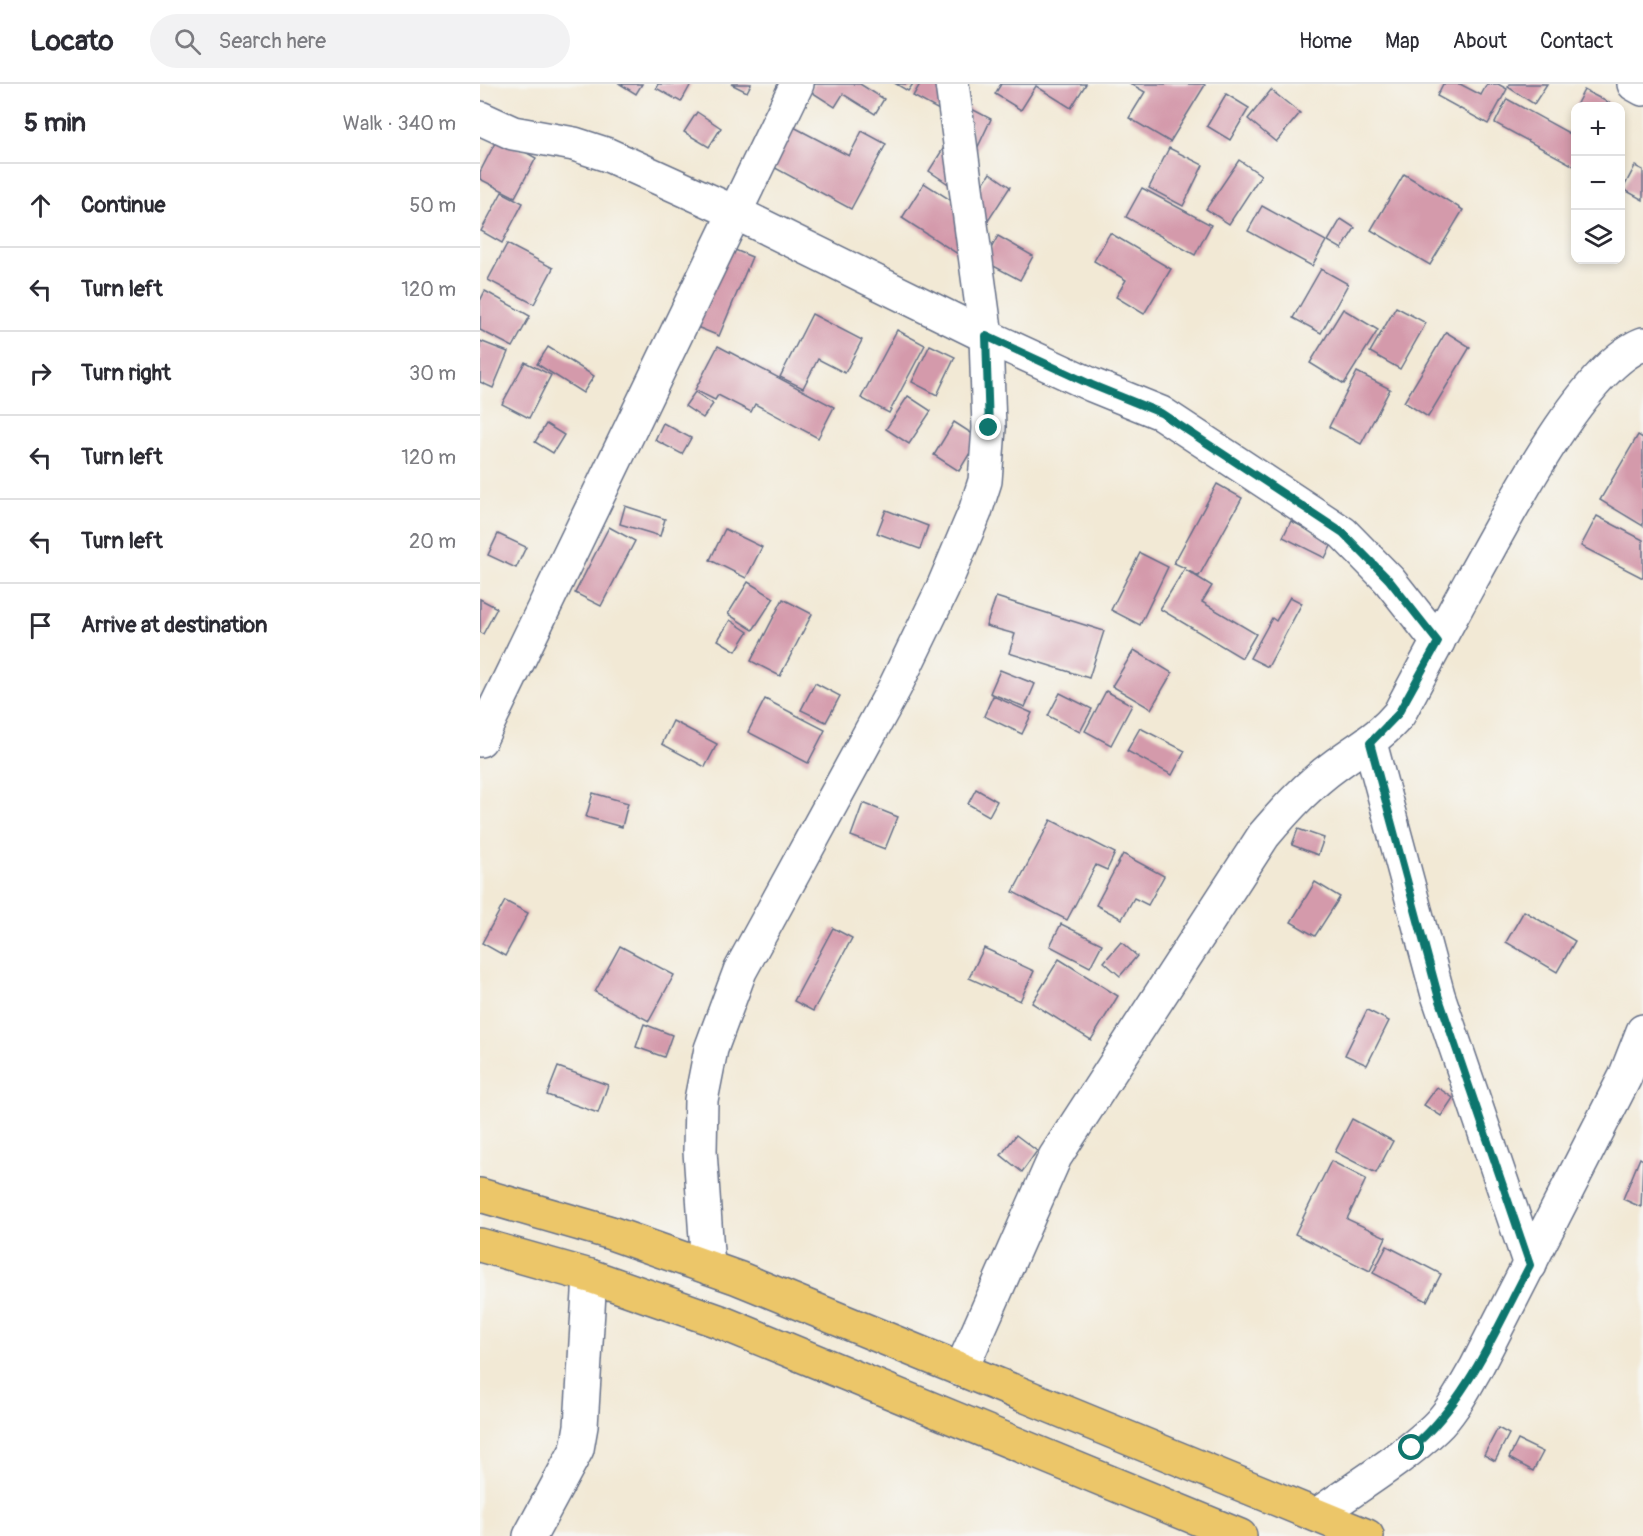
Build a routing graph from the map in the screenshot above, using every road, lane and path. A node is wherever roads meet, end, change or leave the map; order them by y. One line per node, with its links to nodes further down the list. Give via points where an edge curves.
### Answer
1 (797, 84): 6 (street)
2 (952, 84): 7 (street)
3 (1634, 84): 4 (street)
4 (1643, 89)
5 (480, 118): 6 (street, via 513,133 590,148)
6 (734, 212): 7 (street); 10 (street)
7 (986, 336): 9 (street, via 1161,413 1343,533 1389,580); 16 (street, via 989,428 985,481 975,512 895,687 740,971 711,1049 701,1100 700,1150)
8 (1643, 344): 9 (street, via 1607,368 1545,451)
9 (1438, 642): 11 (street, via 1398,714)
10 (480, 740)
11 (1370, 743): 15 (street, via 1438,995); 18 (street, via 1299,795 1264,835 1055,1157)
12 (1643, 1031): 15 (street, via 1625,1077)
13 (480, 1195): 16 (main road, via 608,1232)
14 (480, 1245): 17 (main road)
15 (1530, 1265): 19 (street, via 1476,1368 1436,1427)
16 (708, 1267): 18 (main road)
17 (590, 1276): 20 (main road, via 718,1321); 21 (street, via 577,1449)
18 (961, 1370): 19 (main road)
19 (1317, 1515): 22 (main road)
20 (1228, 1534)
21 (530, 1536)
22 (1367, 1536)

